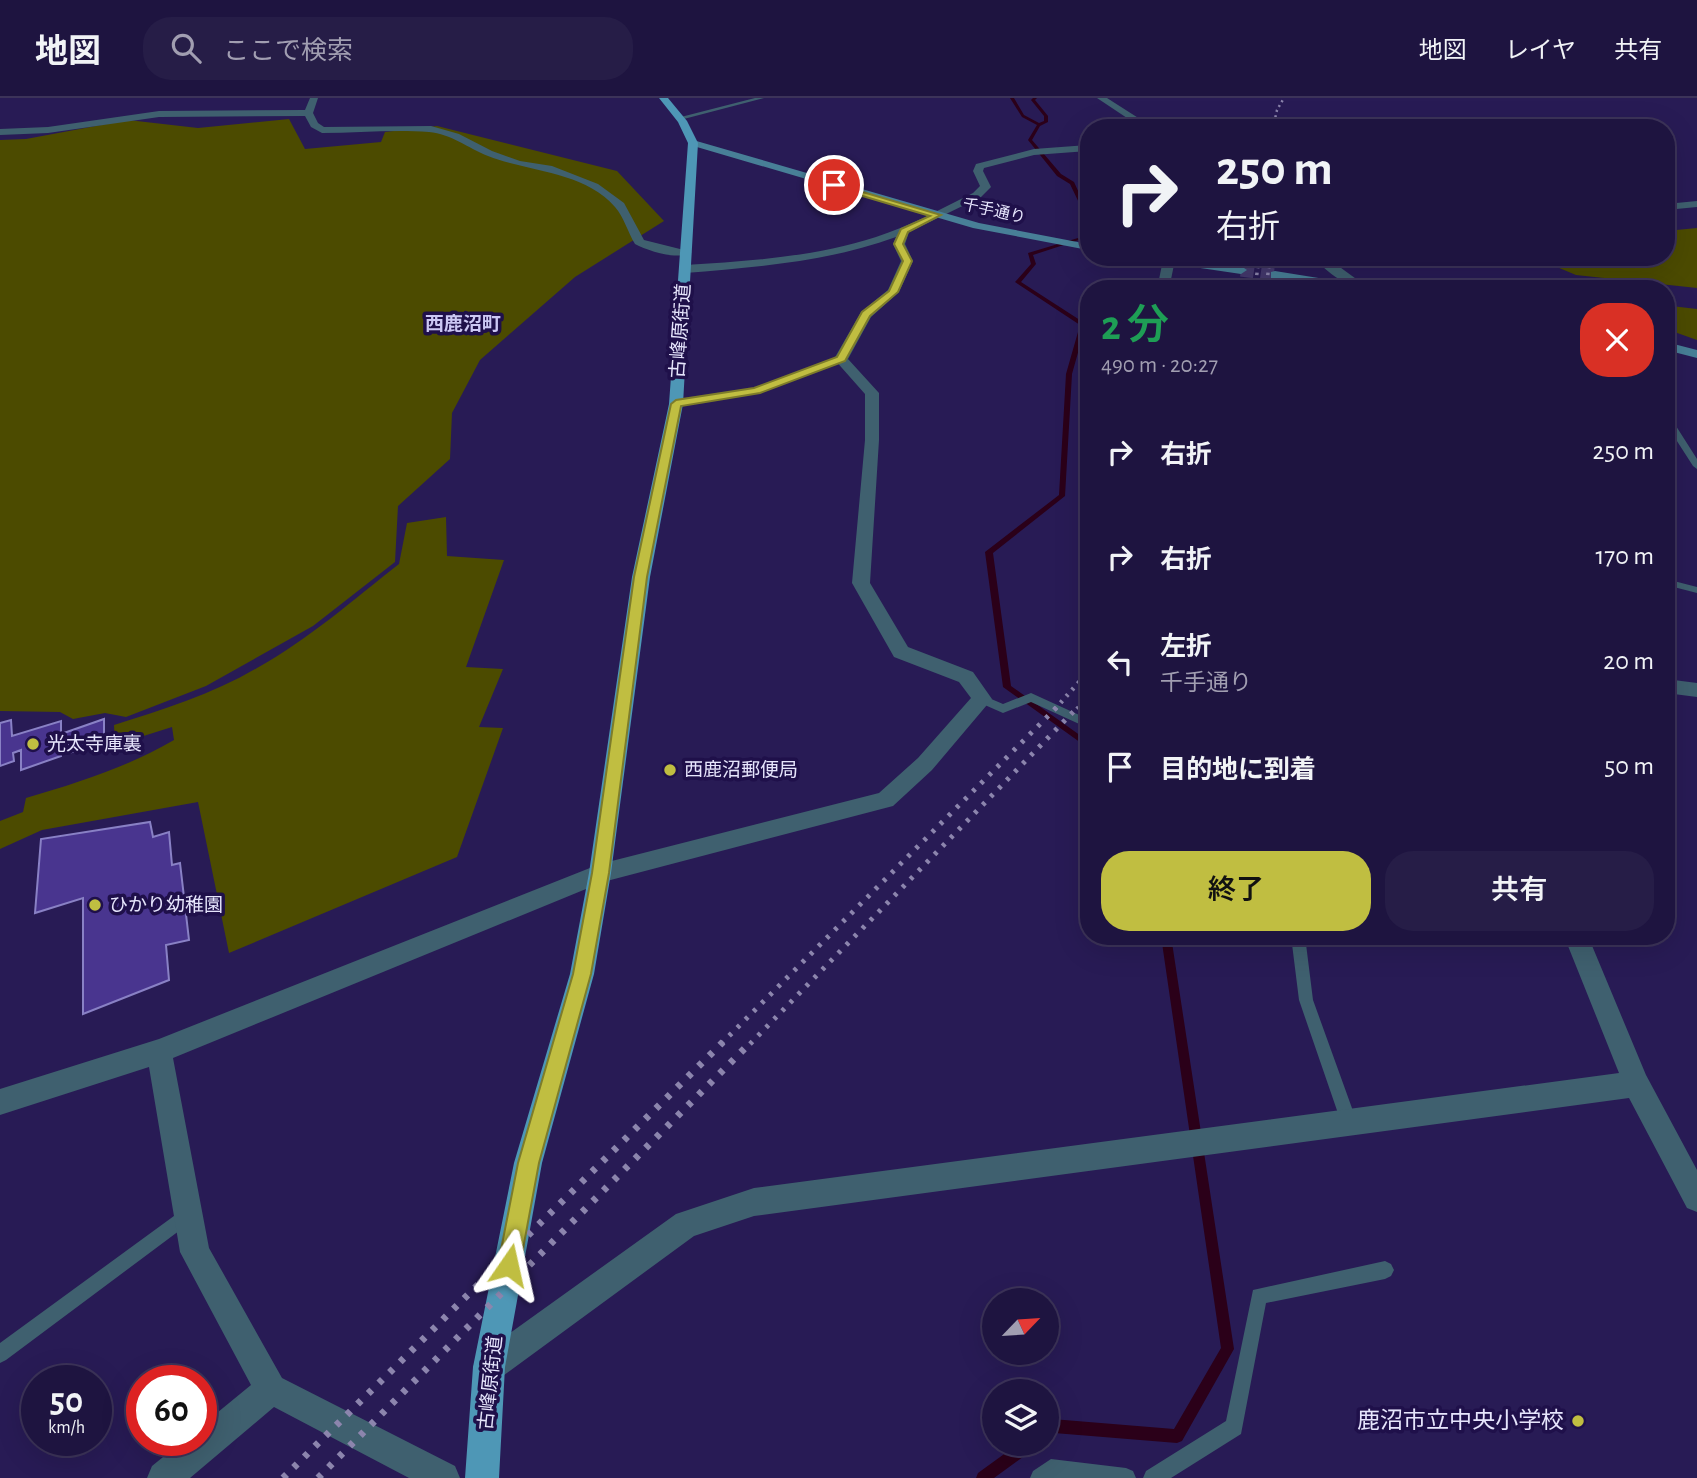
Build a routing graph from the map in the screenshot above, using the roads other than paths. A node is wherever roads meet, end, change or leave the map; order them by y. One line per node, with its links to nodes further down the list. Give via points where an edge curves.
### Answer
1 (314, 98): 5 (street)
2 (663, 98): 6 (main road)
3 (761, 98): 6 (lane)
4 (1101, 98): 7 (street)
5 (308, 113): 8 (street, via 159,114); 16 (street, via 322,130 431,129 518,164 548,168 594,186 620,205 639,242)
6 (680, 118): 9 (main road)
7 (1135, 119)
8 (0, 132)
9 (693, 144): 13 (street, 千手通り); 16 (main road, 古峰原街道)
10 (1080, 148): 13 (street, via 1031,151 980,166 986,187)
11 (1697, 204): 12 (street)
12 (1675, 206)
13 (937, 215): 14 (street); 15 (street, 千手通り)
14 (904, 231): 16 (street, via 849,248 763,264); 25 (street, via 899,244 907,261 893,292 866,314)
15 (1080, 245)
16 (685, 261): 26 (main road, 古峰原街道)
17 (1221, 266): 19 (street)
18 (1328, 266): 22 (street)
19 (1241, 270)
20 (1275, 275): 21 (street)
21 (1306, 280)
22 (1348, 280)
23 (1675, 348): 24 (street)
24 (1697, 354)
25 (841, 359): 26 (lane, via 756,391); 33 (street, via 872,393 861,583 901,652 966,677)
26 (676, 404): 35 (main road, 古峰原街道, via 641,577)
27 (1675, 431): 28 (lane)
28 (1697, 466)
29 (1675, 584): 30 (lane)
30 (1697, 590)
31 (1675, 687): 32 (street)
32 (1697, 690)
33 (982, 699): 34 (lane, via 1003,709 1031,697); 35 (street, via 886,800)
34 (1080, 720)
35 (600, 873): 38 (street); 46 (main road, 古峰原街道, via 582,974 528,1163)
36 (1299, 945): 41 (lane, via 1306,1000)
37 (1580, 945): 39 (street)
38 (159, 1051): 40 (street); 43 (street)
39 (1636, 1084): 41 (street); 42 (street)
40 (0, 1102)
41 (1349, 1122): 46 (street, via 754,1202 686,1224)
42 (1697, 1198)
43 (189, 1213): 45 (lane); 47 (street, via 195,1252)
44 (1385, 1270): 53 (lane, via 1259,1296 1234,1427)
45 (0, 1354)
46 (489, 1367): 50 (main road, 古峰原街道)
47 (271, 1389): 48 (street); 49 (street)
48 (164, 1478)
49 (443, 1478)
50 (482, 1478)
51 (1040, 1478): 52 (lane, via 1051,1469)
52 (1126, 1478)
53 (1153, 1478)

